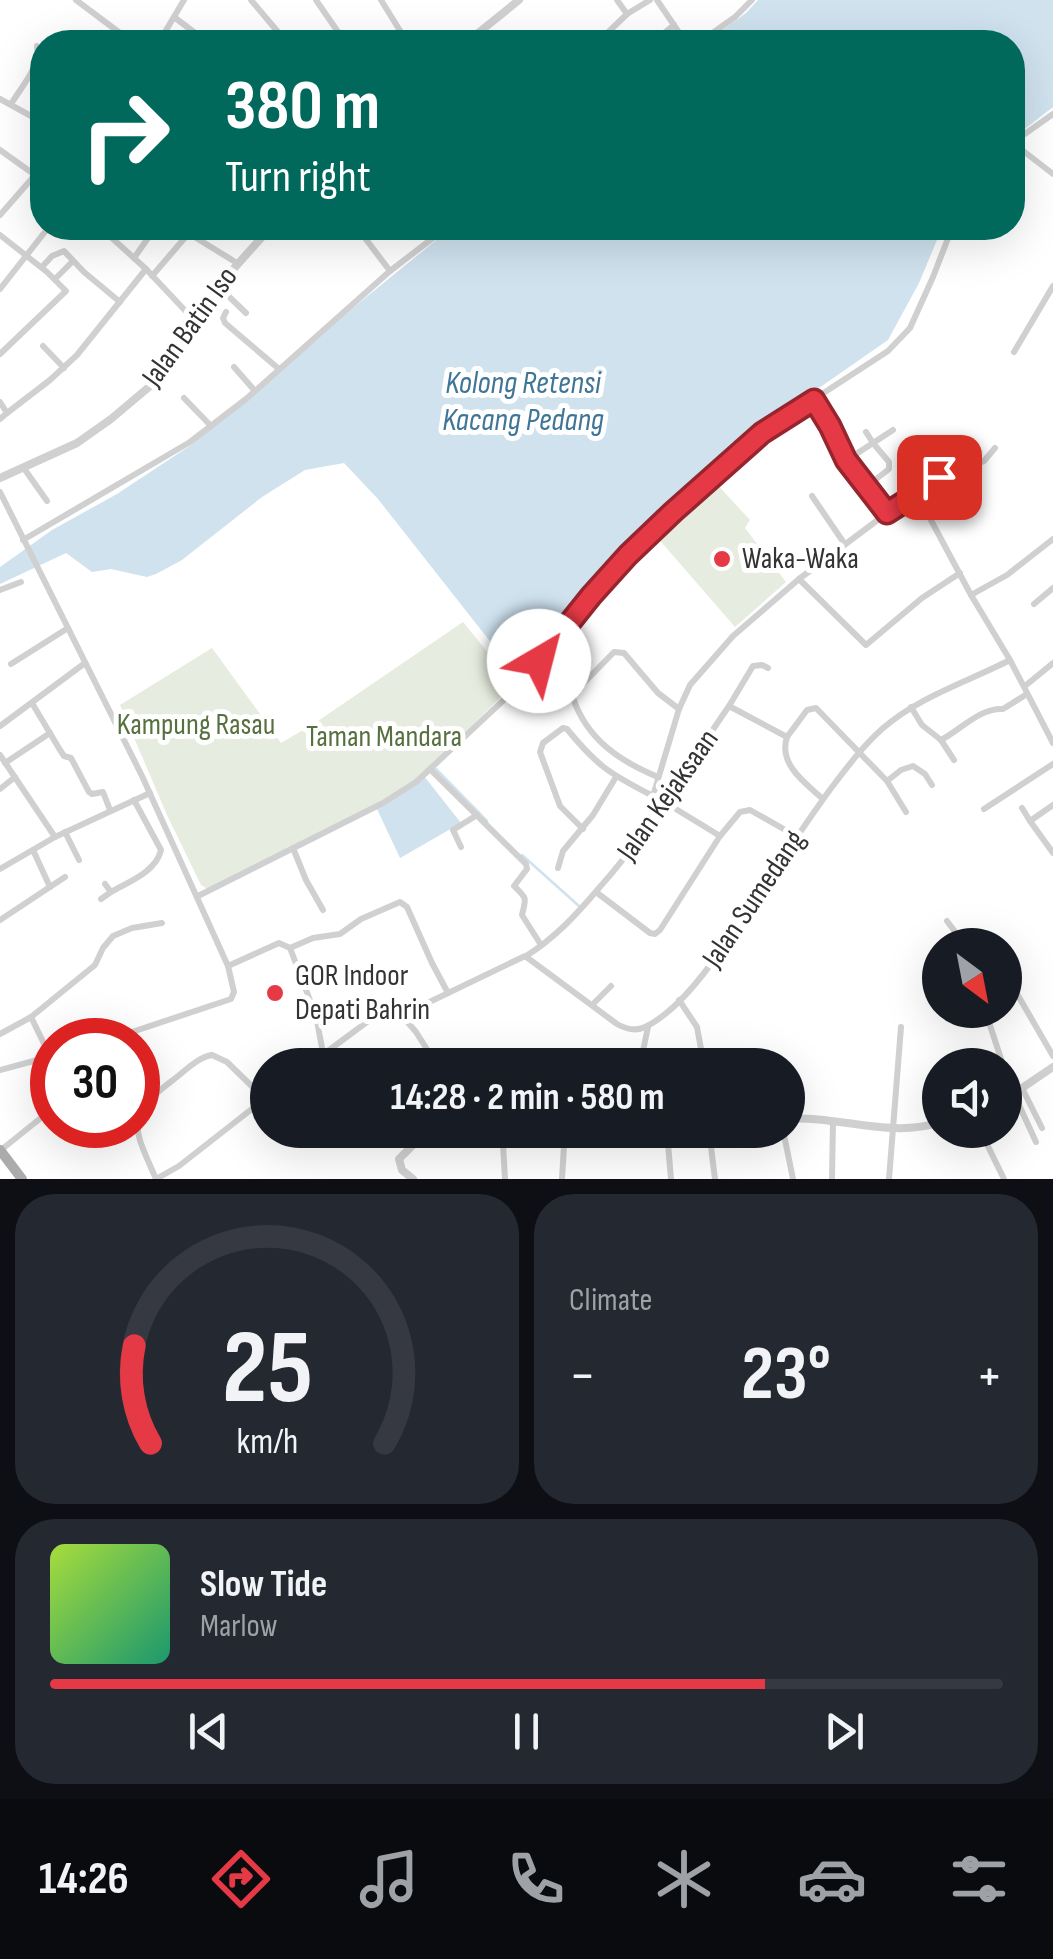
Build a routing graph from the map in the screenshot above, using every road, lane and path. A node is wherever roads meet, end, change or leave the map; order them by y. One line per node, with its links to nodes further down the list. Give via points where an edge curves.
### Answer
1 (76, 0): 13 (street)
2 (184, 0): 11 (street)
3 (251, 0): 16 (street)
4 (316, 0): 17 (street)
5 (382, 0): 18 (street)
6 (617, 0): 10 (street)
7 (654, 0): 10 (street); 12 (street)
8 (752, 0): 23 (street)
9 (514, 2): 19 (street)
10 (628, 14): 20 (street)
11 (174, 17): 14 (street); 15 (street)
12 (674, 24): 21 (street); 22 (street)
13 (116, 30)
14 (166, 30)
15 (191, 30)
16 (276, 30)
17 (337, 30)
18 (399, 30)
19 (481, 30)
20 (611, 30)
21 (667, 30)
22 (678, 30)
23 (716, 30)
24 (30, 78): 26 (street)
25 (0, 99): 26 (street)
26 (11, 104): 28 (street)
27 (1053, 114): 29 (street)
28 (30, 115)
29 (1025, 134)
30 (0, 150): 32 (street)
31 (1025, 152): 33 (street)
32 (30, 172)
33 (1053, 174)
34 (30, 187): 35 (street)
35 (0, 215)
36 (0, 236): 46 (street)
37 (39, 240): 46 (street)
38 (114, 240): 47 (street)
39 (146, 240): 47 (street)
40 (182, 240): 52 (street)
41 (201, 240): 49 (street)
42 (258, 240): 49 (street, Jalan Batin Iso)
43 (367, 240): 51 (street)
44 (429, 240): 51 (street)
45 (948, 240): 69 (street, via 910,328 888,351)
46 (26, 256): 50 (street); 56 (street)
47 (134, 258): 52 (street)
48 (73, 261): 50 (street, via 62,250); 53 (street); 57 (street)
49 (237, 262): 54 (street, Jalan Batin Iso)
50 (42, 267): 53 (street)
51 (390, 270): 66 (street)
52 (149, 272): 57 (street); 60 (street)
53 (55, 279): 63 (street, via 64,295)
54 (218, 286): 59 (street); 60 (street, Jalan Batin Iso)
55 (1053, 286): 62 (street)
56 (0, 289)
57 (120, 302): 64 (street)
58 (226, 312): 66 (street, via 225,324)
59 (246, 313)
60 (194, 320): 78 (street, Jalan Batin Iso, via 162,373 129,405 77,443)
61 (43, 346): 64 (street)
62 (1014, 352)
63 (0, 354)
64 (64, 368): 71 (street)
65 (234, 368): 67 (street)
66 (279, 369): 67 (street)
67 (255, 391): 72 (street)
68 (184, 398): 72 (street)
69 (814, 400): 77 (street); 120 (street, via 762,433 648,536 522,683)
70 (0, 402): 71 (street)
71 (3, 416)
72 (211, 426): 88 (street)
73 (893, 430): 75 (street)
74 (866, 432): 75 (street)
75 (873, 443): 77 (street); 80 (street, via 890,466)
76 (995, 448): 82 (street, via 979,463 952,449 937,480)
77 (846, 460): 80 (street)
78 (23, 467): 79 (street, Jalan Batin Iso); 84 (street)
79 (0, 478)
80 (866, 487): 86 (street)
81 (0, 492): 85 (street)
82 (917, 494): 86 (street); 90 (street)
83 (812, 496): 89 (street)
84 (46, 501)
85 (2, 504): 88 (street)
86 (887, 513): 89 (street)
87 (1053, 539): 95 (street)
88 (24, 543): 97 (street)
89 (844, 543): 91 (street)
90 (960, 573): 91 (street, via 866,645); 95 (street)
91 (799, 578): 107 (street, via 717,652)
92 (21, 582): 94 (street)
93 (1053, 588): 96 (street)
94 (0, 590)
95 (971, 595): 98 (street)
96 (1034, 604)
97 (68, 628): 99 (street); 101 (street)
98 (1010, 660): 103 (street); 106 (street, Jalan Sumedang)
99 (85, 663): 104 (street); 127 (street)
100 (1053, 663): 103 (street)
101 (11, 664)
102 (768, 668): 105 (street, via 752,666)
103 (1026, 690): 113 (street); 114 (street)
104 (32, 702): 109 (street); 111 (street)
105 (728, 706): 112 (street, Jalan Kejaksaan); 131 (street, Jalan Kejaksaan)
106 (910, 706): 113 (street); 115 (street, Jalan Sumedang)
107 (679, 709): 108 (street, via 620,651 575,692); 123 (street)
108 (583, 718): 110 (street); 123 (street, via 604,748)
109 (0, 726)
110 (567, 728): 122 (street); 140 (street, via 540,752 560,806)
111 (50, 733): 118 (street); 135 (street, via 89,792 103,792)
112 (787, 737): 115 (street, via 816,708); 130 (street, via 789,764)
113 (941, 740): 117 (street)
114 (1053, 742)
115 (860, 752): 124 (street); 130 (street, Jalan Sumedang)
116 (0, 754): 118 (street)
117 (954, 760)
118 (6, 763): 121 (street)
119 (1053, 764): 133 (street)
120 (430, 770): 137 (street); 145 (street)
121 (15, 777): 126 (street); 144 (street)
122 (616, 777): 128 (street); 140 (street)
123 (658, 777): 128 (street)
124 (887, 781): 125 (street, via 914,766); 136 (street)
125 (932, 785)
126 (0, 789)
127 (150, 793): 129 (street); 157 (street)
128 (653, 796): 139 (street)
129 (134, 800): 135 (street); 155 (street, via 160,855 143,874)
130 (823, 800): 143 (street, Jalan Sumedang)
131 (666, 803): 139 (street, Jalan Kejaksaan); 142 (street)
132 (1053, 805): 138 (street)
133 (984, 808)
134 (1022, 808): 138 (street)
135 (110, 810): 141 (street)
136 (906, 812)
137 (476, 815): 146 (street, via 453,830); 164 (street, via 526,864 514,886 525,897 522,914)
138 (1030, 821): 148 (street)
139 (649, 828): 156 (street, Jalan Kejaksaan)
140 (583, 829): 150 (street)
141 (65, 832): 144 (street); 149 (street)
142 (720, 836): 143 (street, via 745,809); 156 (street, via 658,932 650,933)
143 (796, 836): 170 (street, Jalan Sumedang, via 704,975)
144 (55, 837): 147 (street)
145 (293, 848): 157 (street); 159 (street)
146 (461, 848)
147 (33, 850): 151 (street); 154 (street)
148 (1053, 853)
149 (80, 860)
150 (558, 868)
151 (0, 869)
152 (65, 878): 154 (street)
153 (105, 884): 155 (street)
154 (50, 887): 160 (street)
155 (110, 892): 158 (street)
156 (596, 892): 164 (street, Jalan Kejaksaan)
157 (198, 896): 167 (street)
158 (101, 899)
159 (324, 910)
160 (0, 920)
161 (948, 920): 163 (street)
162 (162, 923): 174 (street, via 110,938 95,964)
163 (954, 928)
164 (541, 945): 166 (street, Jalan Kejaksaan)
165 (290, 948): 167 (street, via 279,943); 169 (street, via 340,934 402,902); 179 (street)
166 (525, 956): 169 (street); 172 (street)
167 (228, 966): 175 (street, via 230,999)
168 (611, 986): 172 (street)
169 (448, 993): 173 (street)
170 (679, 1000): 176 (street, Jalan Sumedang); 183 (street, via 696,1024)
171 (1022, 1003): 184 (street)
172 (592, 1006): 176 (street, via 625,1028)
173 (399, 1011): 180 (street, via 379,1013); 181 (street)
174 (31, 1017): 178 (street)
175 (160, 1023)
176 (648, 1026): 182 (street)
177 (901, 1027): 196 (street)
178 (0, 1034)
179 (322, 1048)
180 (331, 1048)
181 (426, 1048)
182 (643, 1048)
183 (701, 1048)
184 (1053, 1056)
185 (30, 1062): 187 (street)
186 (1053, 1067): 189 (street)
187 (0, 1070)
188 (250, 1083): 208 (street, via 212,1055 151,1097 138,1120)
189 (1022, 1088): 197 (street)
190 (250, 1110): 208 (street)
191 (1022, 1117): 198 (street)
192 (805, 1118): 193 (street)
193 (833, 1120): 196 (street); 215 (street)
194 (922, 1126): 196 (street)
195 (30, 1127): 206 (street)
196 (894, 1128): 216 (street)
197 (1042, 1128)
198 (1036, 1142)
199 (411, 1148): 209 (street, via 399,1160)
200 (503, 1148): 210 (street)
201 (563, 1148): 211 (street)
202 (668, 1148): 212 (street)
203 (711, 1148): 213 (street)
204 (787, 1148): 214 (street)
205 (989, 1148): 217 (street)
206 (0, 1151): 207 (main road)
207 (22, 1179)
208 (156, 1179)
209 (413, 1179)
210 (505, 1179)
211 (562, 1179)
212 (671, 1179)
213 (714, 1179)
214 (793, 1179)
215 (832, 1179)
216 (889, 1179)
217 (1004, 1179)

